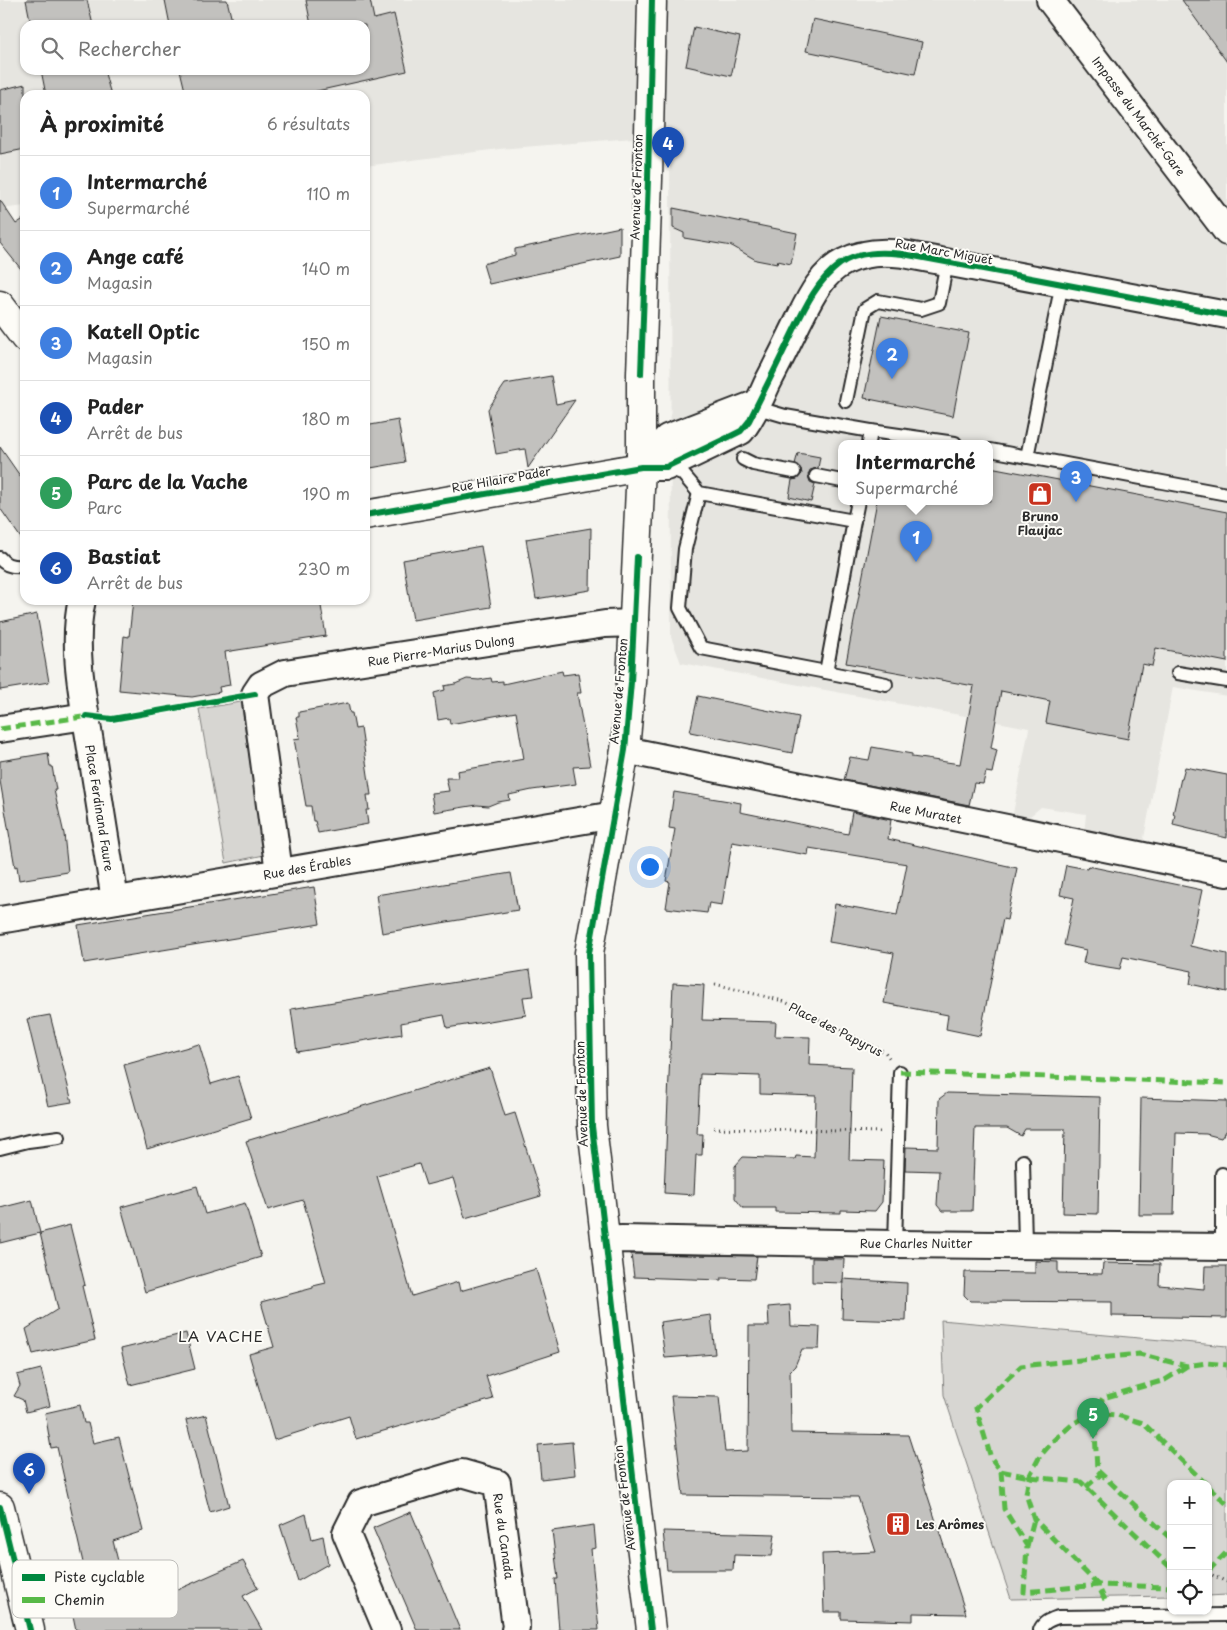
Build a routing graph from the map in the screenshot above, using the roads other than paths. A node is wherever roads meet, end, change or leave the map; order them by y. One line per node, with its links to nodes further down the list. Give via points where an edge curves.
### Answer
1 (652, 0): 16 (street, Avenue de Fronton, via 641,374)
2 (1050, 0): 3 (street, Impasse du Marché-Gare)
3 (1227, 232)
4 (947, 262): 5 (street, Rue Marc Miguet); 9 (lane, via 939,303 921,309 878,301 865,309); 10 (street, Rue Marc Miguet, via 882,252 842,262 812,294)
5 (1062, 283): 7 (street, Rue Marc Miguet); 14 (lane)
6 (0, 305): 8 (street)
7 (1227, 315)
8 (20, 331)
9 (846, 401)
10 (758, 403): 11 (lane, via 768,411); 16 (street, via 667,438)
11 (870, 437): 12 (lane)
12 (912, 440)
13 (993, 451): 14 (lane)
14 (1027, 457): 21 (lane)
15 (743, 459): 17 (lane)
16 (653, 467): 20 (lane, via 682,473); 23 (street, Rue Hilaire Pader); 28 (street, Avenue de Fronton)
17 (794, 472)
18 (816, 476): 19 (lane)
19 (838, 480)
20 (699, 493): 24 (lane); 29 (lane, via 685,549 680,608 701,648)
21 (1227, 494)
22 (857, 505): 24 (lane)
23 (370, 514)
24 (854, 521): 29 (lane)
25 (0, 558): 26 (lane)
26 (20, 567)
27 (81, 605): 33 (street, Place Ferdinand Faure, via 78,653)
28 (635, 623): 35 (street, Avenue de Fronton); 37 (street, Rue Pierre-Marius Dulong, via 604,624 284,673 261,685 255,694)
29 (826, 672): 32 (lane)
30 (1178, 673): 31 (lane)
31 (1227, 681)
32 (886, 684)
33 (86, 716): 34 (street); 39 (street, Place Ferdinand Faure)
34 (0, 730)
35 (625, 750): 36 (street, Avenue de Fronton); 38 (street, Rue Muratet)
36 (614, 815): 37 (street, Rue des Érables); 46 (street, Avenue de Fronton, via 590,953 592,1126)
37 (279, 872): 39 (street, Rue des Érables)
38 (1227, 873)
39 (114, 900): 40 (street, Rue des Érables)
40 (0, 920)
41 (900, 1072): 47 (lane)
42 (60, 1137): 43 (lane)
43 (0, 1148)
44 (1023, 1161): 48 (lane)
45 (1222, 1174): 49 (lane)
46 (605, 1240): 47 (street, Rue Charles Nuitter); 57 (street, Avenue de Fronton)
47 (895, 1244): 48 (street, Rue Charles Nuitter)
48 (1025, 1244): 49 (street, Rue Charles Nuitter)
49 (1225, 1247)
50 (0, 1507): 51 (street)
51 (9, 1579)
52 (1227, 1615): 58 (lane, via 1058,1617 1047,1621)
53 (25, 1618): 54 (street)
54 (30, 1630)
55 (387, 1630): 56 (street, Rue du Canada, via 346,1533 361,1503 462,1472 497,1483)
56 (515, 1630)
57 (651, 1630)
58 (1040, 1630)

